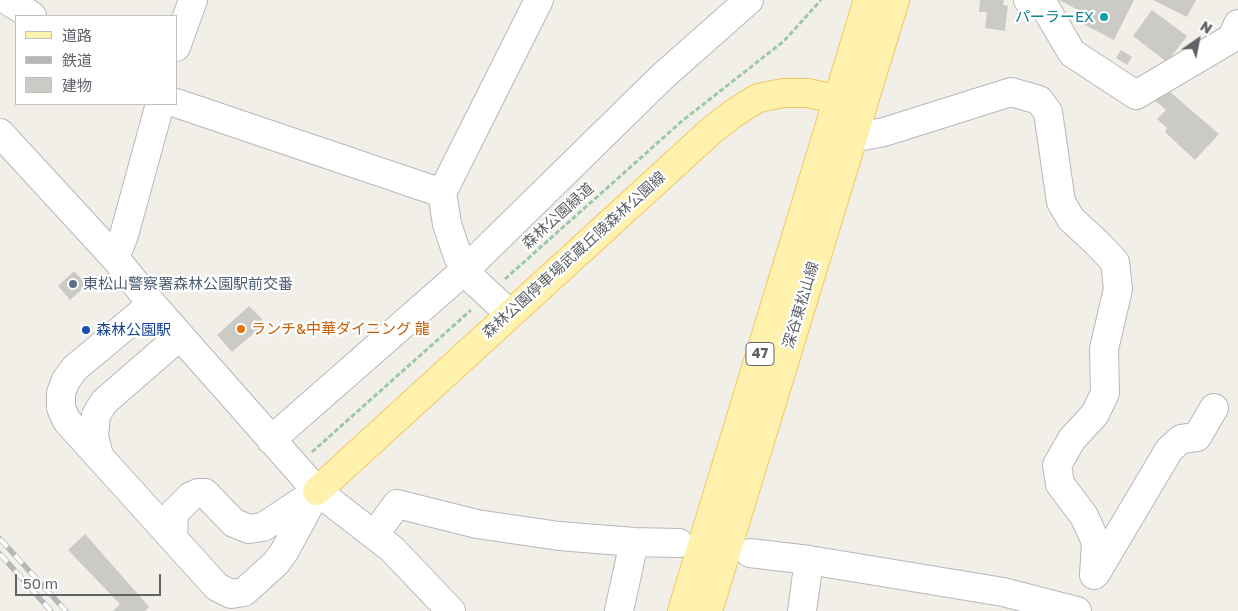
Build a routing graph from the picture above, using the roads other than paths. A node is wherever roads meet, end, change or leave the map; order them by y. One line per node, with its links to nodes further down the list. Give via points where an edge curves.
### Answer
1 (7, 0): 8 (street)
2 (193, 0): 10 (street)
3 (539, 0): 17 (street)
4 (749, 0): 19 (street, via 663,76)
5 (868, 0): 11 (main road, 深谷東松山線 / 47)
6 (895, 0): 14 (main road, 深谷東松山線 / 47)
7 (1028, 0): 9 (street, via 1045,7 1072,53 1136,95 1232,38)
8 (30, 15)
9 (1238, 24)
10 (178, 41)
11 (837, 97): 14 (main road, 森林公園停車場武蔵丘陵森林公園線); 21 (main road, 森林公園停車場武蔵丘陵森林公園線, via 782,92 758,98 734,112); 37 (main road, 深谷東松山線 / 47)
12 (178, 104): 17 (street)
13 (160, 105): 18 (street)
14 (863, 105): 16 (main road, 深谷東松山線 / 47)
15 (0, 133): 18 (street)
16 (852, 138): 33 (street, via 884,132 1011,92 1039,100 1048,112 1061,202 1070,219 1115,262 1118,289 1104,349 1105,393 1095,414 1072,439 1057,465 1060,484 1084,516 1096,542); 38 (main road, 深谷東松山線 / 47)
17 (442, 192): 19 (street, via 448,224)
18 (115, 258): 20 (street)
19 (465, 270): 21 (street); 24 (street)
20 (152, 304): 22 (street); 25 (street, via 75,368 61,393 61,408 67,421)
21 (510, 314): 26 (main road, 森林公園停車場武蔵丘陵森林公園線)
22 (180, 336): 24 (street); 25 (street, via 104,402 96,415 94,436)
23 (1214, 408): 33 (street, via 1197,437 1181,439 1169,450)
24 (271, 440): 26 (street)
25 (99, 456): 27 (street)
26 (317, 491): 27 (street, via 256,529 234,523 204,493 191,496); 27 (street, via 276,563 244,592 237,594 217,588); 28 (street)
27 (166, 521)
28 (375, 534): 29 (street, via 397,504 477,524 559,536); 34 (street, via 408,563)
29 (634, 542): 30 (street); 36 (street)
30 (679, 543)
31 (750, 553): 32 (street)
32 (809, 560): 35 (street, via 1003,592); 39 (street)
33 (1094, 575): 35 (street)
34 (441, 606)
35 (1076, 610)
36 (619, 611)
37 (682, 611)
38 (708, 611)
39 (802, 611)

